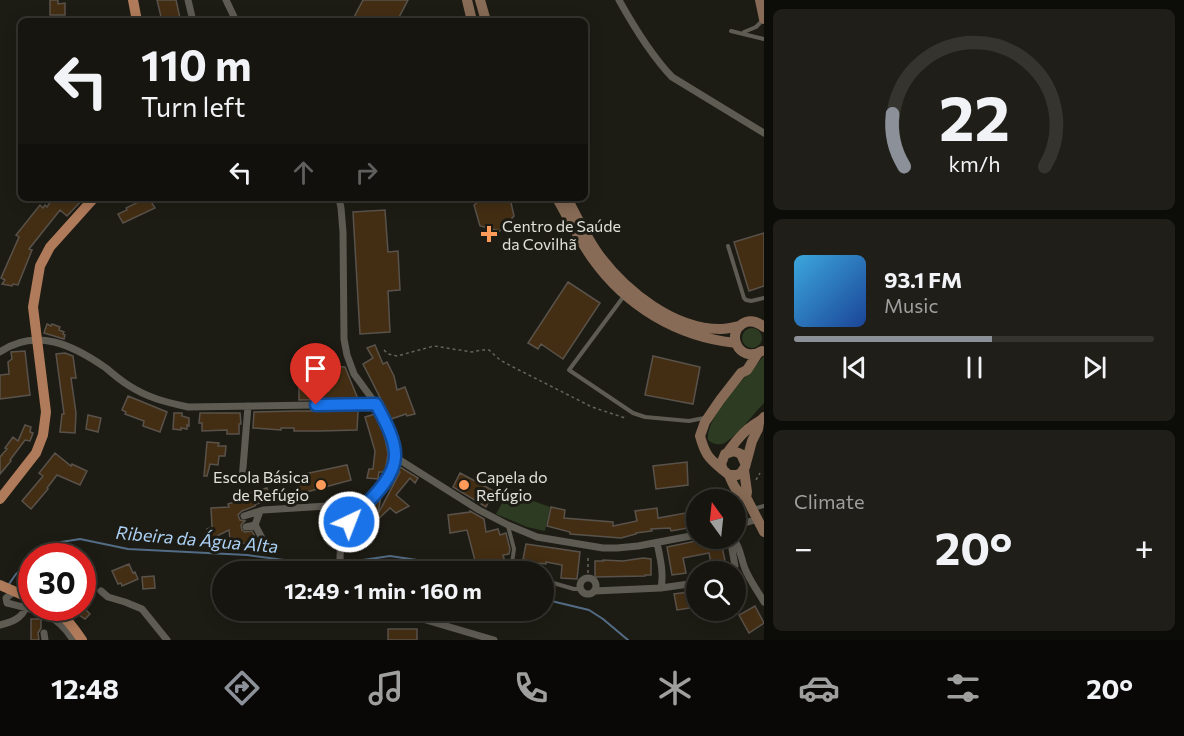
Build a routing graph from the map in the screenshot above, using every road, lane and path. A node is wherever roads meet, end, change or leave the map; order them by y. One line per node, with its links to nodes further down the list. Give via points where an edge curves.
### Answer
1 (133, 0): 8 (main road)
2 (188, 0): 9 (street)
3 (226, 0): 10 (street)
4 (467, 0): 11 (main road)
5 (480, 0): 12 (main road)
6 (619, 0): 17 (street, via 672,77)
7 (760, 0): 13 (main road)
8 (136, 18)
9 (192, 18)
10 (235, 18)
11 (471, 18)
12 (485, 18)
13 (764, 19): 15 (lane, via 750,31)
14 (731, 31): 15 (lane)
15 (740, 33): 16 (lane)
16 (764, 39)
17 (764, 133)
18 (91, 201): 27 (main road, via 50,247 40,266 33,307)
19 (340, 201): 33 (street, via 344,339 354,374)
20 (559, 201): 23 (main road, via 593,259)
21 (568, 201): 26 (main road, via 599,254 646,301 694,325 723,329)
22 (728, 246): 24 (lane, via 744,298 751,301)
23 (625, 295): 28 (main road, via 669,325); 35 (lane, via 569,370)
24 (764, 297)
25 (763, 325): 26 (main road, via 749,321)
26 (740, 326): 28 (main road, via 735,334)
27 (36, 339): 31 (street, via 20,341); 34 (street, via 59,343 84,355 159,401 188,407); 50 (main road, via 46,412 43,435 36,453)
28 (738, 346): 30 (main road, via 748,354); 32 (main road)
29 (384, 350): 35 (path, via 397,356 434,346 472,352 489,350 513,368 592,407 625,418)
30 (761, 351): 32 (main road)
31 (0, 352)
32 (741, 373): 36 (main road)
33 (376, 404): 34 (street); 42 (street, via 388,426)
34 (248, 406): 46 (street)
35 (631, 411): 38 (lane, via 645,417)
36 (710, 415): 38 (lane); 39 (main road)
37 (761, 420): 41 (main road); 43 (main road)
38 (689, 422): 39 (lane)
39 (697, 430): 40 (main road)
40 (705, 447): 41 (main road); 45 (main road, via 708,458)
41 (726, 454): 43 (main road, via 738,452); 45 (main road, via 721,460)
42 (395, 457): 51 (street, via 391,474); 58 (street)
43 (745, 466): 45 (main road, via 737,475); 49 (main road)
44 (760, 472): 47 (path)
45 (726, 473): 48 (main road)
46 (242, 480)
47 (753, 482)
48 (735, 489)
49 (746, 497): 54 (main road)
50 (0, 499)
51 (370, 499): 53 (street); 66 (street, via 341,533)
52 (764, 507): 54 (lane)
53 (260, 511): 55 (street); 57 (street)
54 (755, 514): 56 (street); 60 (main road)
55 (244, 516)
56 (746, 519)
57 (255, 525): 59 (street); 63 (street)
58 (508, 525): 62 (street, via 537,537 603,548); 67 (lane, via 514,549)
59 (246, 527)
60 (764, 532)
61 (686, 537): 62 (street)
62 (657, 543): 71 (street)
63 (264, 546)
64 (738, 549): 75 (street)
65 (588, 555): 68 (path)
66 (342, 561)
67 (512, 561)
68 (588, 573)
69 (554, 583): 72 (lane)
70 (686, 584): 71 (street)
71 (661, 588): 74 (street)
72 (581, 589): 74 (street, via 587,593); 74 (street, via 583,580 590,578 596,583)
73 (101, 591): 83 (street, via 142,609)
74 (594, 591)
75 (764, 602)
76 (18, 618): 80 (street)
77 (58, 621): 81 (street)
78 (68, 621): 82 (main road)
79 (429, 621): 84 (street)
80 (0, 626)
81 (73, 640)
82 (82, 640)
83 (167, 640)
84 (494, 640)

